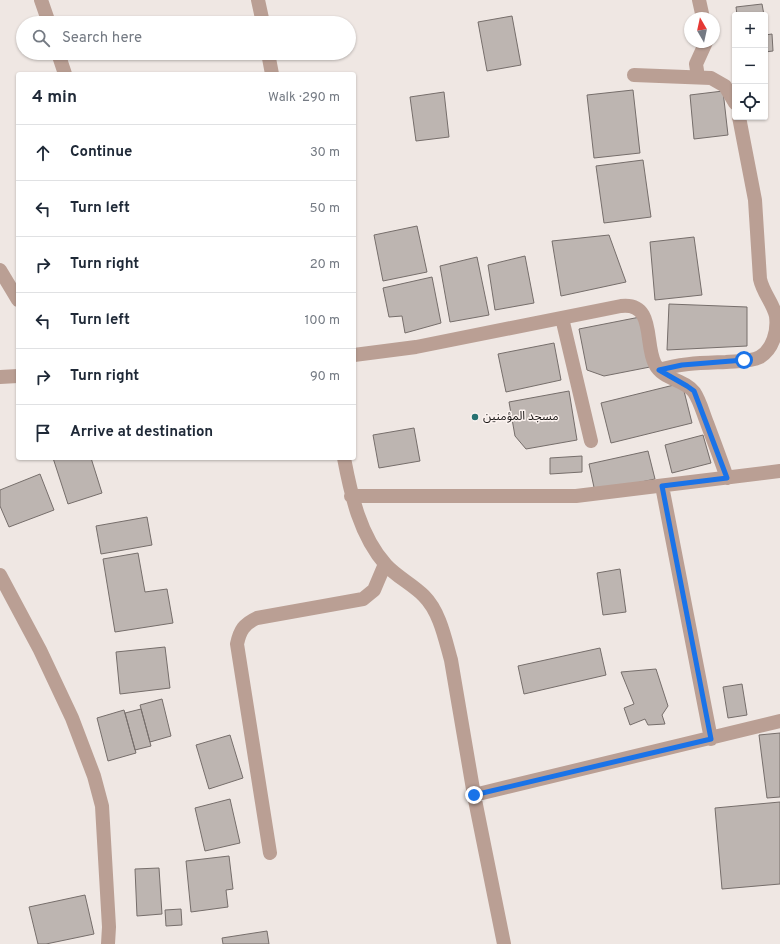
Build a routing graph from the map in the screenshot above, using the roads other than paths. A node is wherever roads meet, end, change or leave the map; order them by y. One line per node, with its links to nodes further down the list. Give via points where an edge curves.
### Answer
1 (41, 0): 5 (street)
2 (258, 0): 6 (street)
3 (699, 0): 4 (street)
4 (702, 12)
5 (46, 16)
6 (261, 16)
7 (703, 48): 13 (street, via 696,64)
8 (60, 60): 10 (street)
9 (269, 60): 11 (street)
10 (64, 72)
11 (272, 72)
12 (634, 75): 13 (street)
13 (698, 77): 14 (street, via 719,81)
14 (732, 96)
15 (740, 120): 19 (street, via 755,200 760,279 775,315)
16 (0, 270): 17 (street)
17 (16, 297)
18 (562, 318): 20 (street, via 416,347); 21 (street, via 633,306 645,318 653,360); 24 (street)
19 (778, 332): 21 (street, via 766,352 752,360 682,365)
20 (356, 355)
21 (659, 370): 27 (street, via 694,391)
22 (16, 376): 23 (street)
23 (0, 377)
24 (590, 441)
25 (344, 460): 29 (street)
26 (780, 471): 27 (street)
27 (727, 478): 28 (street)
28 (662, 486): 29 (street, via 570,496); 33 (street)
29 (351, 496): 30 (street, via 368,538)
30 (385, 564): 34 (street, via 424,596 434,610 451,660); 35 (street, via 374,590 363,599 257,618 246,623 239,633 237,644)
31 (0, 575): 36 (street, via 72,718 94,776 102,806 109,919)
32 (780, 721): 33 (street)
33 (711, 739): 34 (street)
34 (474, 795): 37 (street)
35 (270, 853)
36 (108, 944)
37 (504, 944)

